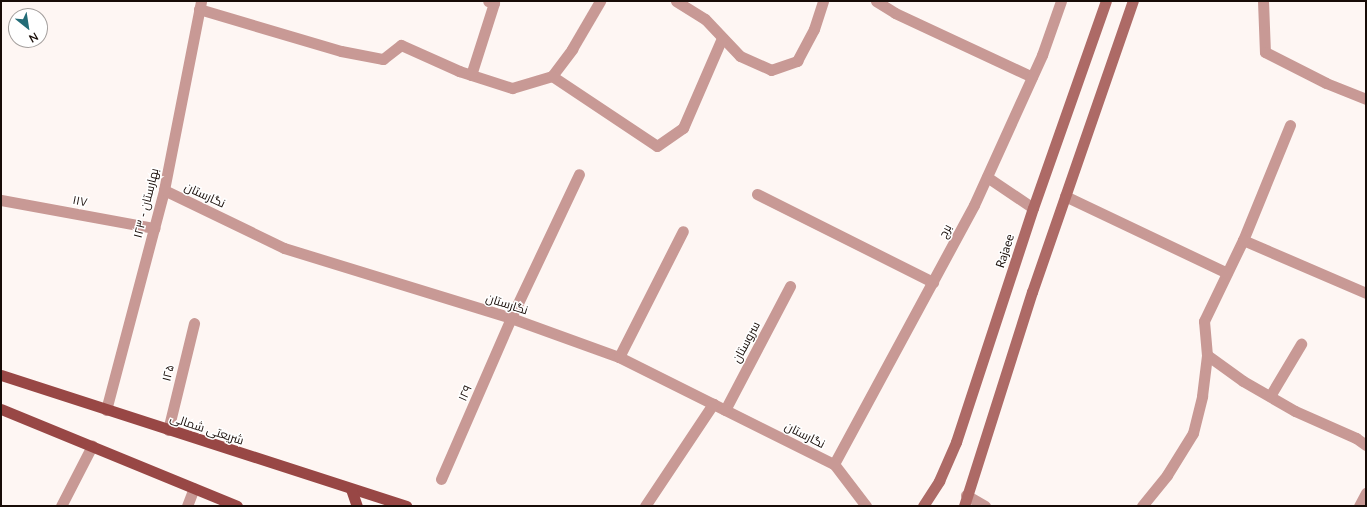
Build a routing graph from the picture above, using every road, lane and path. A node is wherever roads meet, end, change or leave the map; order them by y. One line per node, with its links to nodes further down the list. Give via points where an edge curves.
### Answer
1 (488, 1): 12 (street, via 494,3)
2 (600, 1): 13 (street, via 572,49)
3 (676, 1): 11 (street, via 705,19)
4 (823, 1): 11 (street, via 814,29 797,62 771,70 740,56)
5 (876, 1): 14 (street, via 895,13)
6 (1061, 1): 14 (street, برج)
7 (1106, 1): 23 (main road, Rajaee)
8 (1133, 1): 21 (main road)
9 (1263, 1): 15 (street, via 1265,52 1326,83)
10 (200, 5): 12 (street, via 341,51 376,58 383,59 401,45); 19 (street, بهارستان - ۱۲۳)
11 (722, 38): 13 (street, via 683,128 657,146)
12 (471, 75): 13 (street, via 512,88)
13 (552, 76)
14 (1032, 77): 18 (street, برج)
15 (1366, 98)
16 (1290, 125): 26 (street)
17 (580, 174): 31 (street, ۱۲۹)
18 (987, 177): 23 (street); 28 (street, برج)
19 (164, 190): 24 (street, بهارستان - ۱۲۳); 31 (street, نگارستان, via 284,248)
20 (757, 194): 28 (street)
21 (1065, 196): 27 (street); 50 (main road)
22 (1, 200): 24 (street, ۱۱۷)
23 (1033, 208): 58 (main road, Rajaee, via 956,442 939,481)
24 (154, 228): 40 (street, بهارستان - ۱۲۳)
25 (683, 231): 35 (street)
26 (1243, 240): 27 (street); 30 (street)
27 (1227, 273): 34 (street, via 1204,321)
28 (933, 282): 45 (street, برج)
29 (790, 286): 41 (street, سروستان)
30 (1366, 293)
31 (511, 318): 35 (street, نگارستان); 46 (street, ۱۲۹)
32 (194, 323): 42 (street, ۱۲۵)
33 (1301, 344): 37 (street)
34 (1207, 355): 37 (street, via 1243,381); 60 (street, via 1202,396 1193,433 1167,475)
35 (619, 357): 38 (street, نگارستان)
36 (1, 376): 40 (main road, شریعتی شمالی)
37 (1270, 396): 43 (street, via 1295,411)
38 (713, 404): 41 (street, نگارستان); 56 (street)
39 (1, 409): 44 (main road)
40 (106, 410): 42 (main road, شریعتی شمالی)
41 (724, 410): 45 (street, نگارستان)
42 (168, 430): 48 (main road, شریعتی شمالی)
43 (1366, 444)
44 (92, 446): 47 (main road); 51 (street)
45 (834, 464): 57 (street)
46 (442, 479)
47 (194, 488): 52 (street); 53 (main road)
48 (351, 488): 54 (main road); 55 (main road, شریعتی شمالی)
49 (1366, 493): 61 (street)
50 (965, 501): 59 (street)
51 (61, 506)
52 (186, 506)
53 (237, 506)
54 (357, 506)
55 (406, 506)
56 (645, 506)
57 (866, 506)
58 (923, 506)
59 (985, 506)
60 (1142, 506)
61 (1359, 506)

